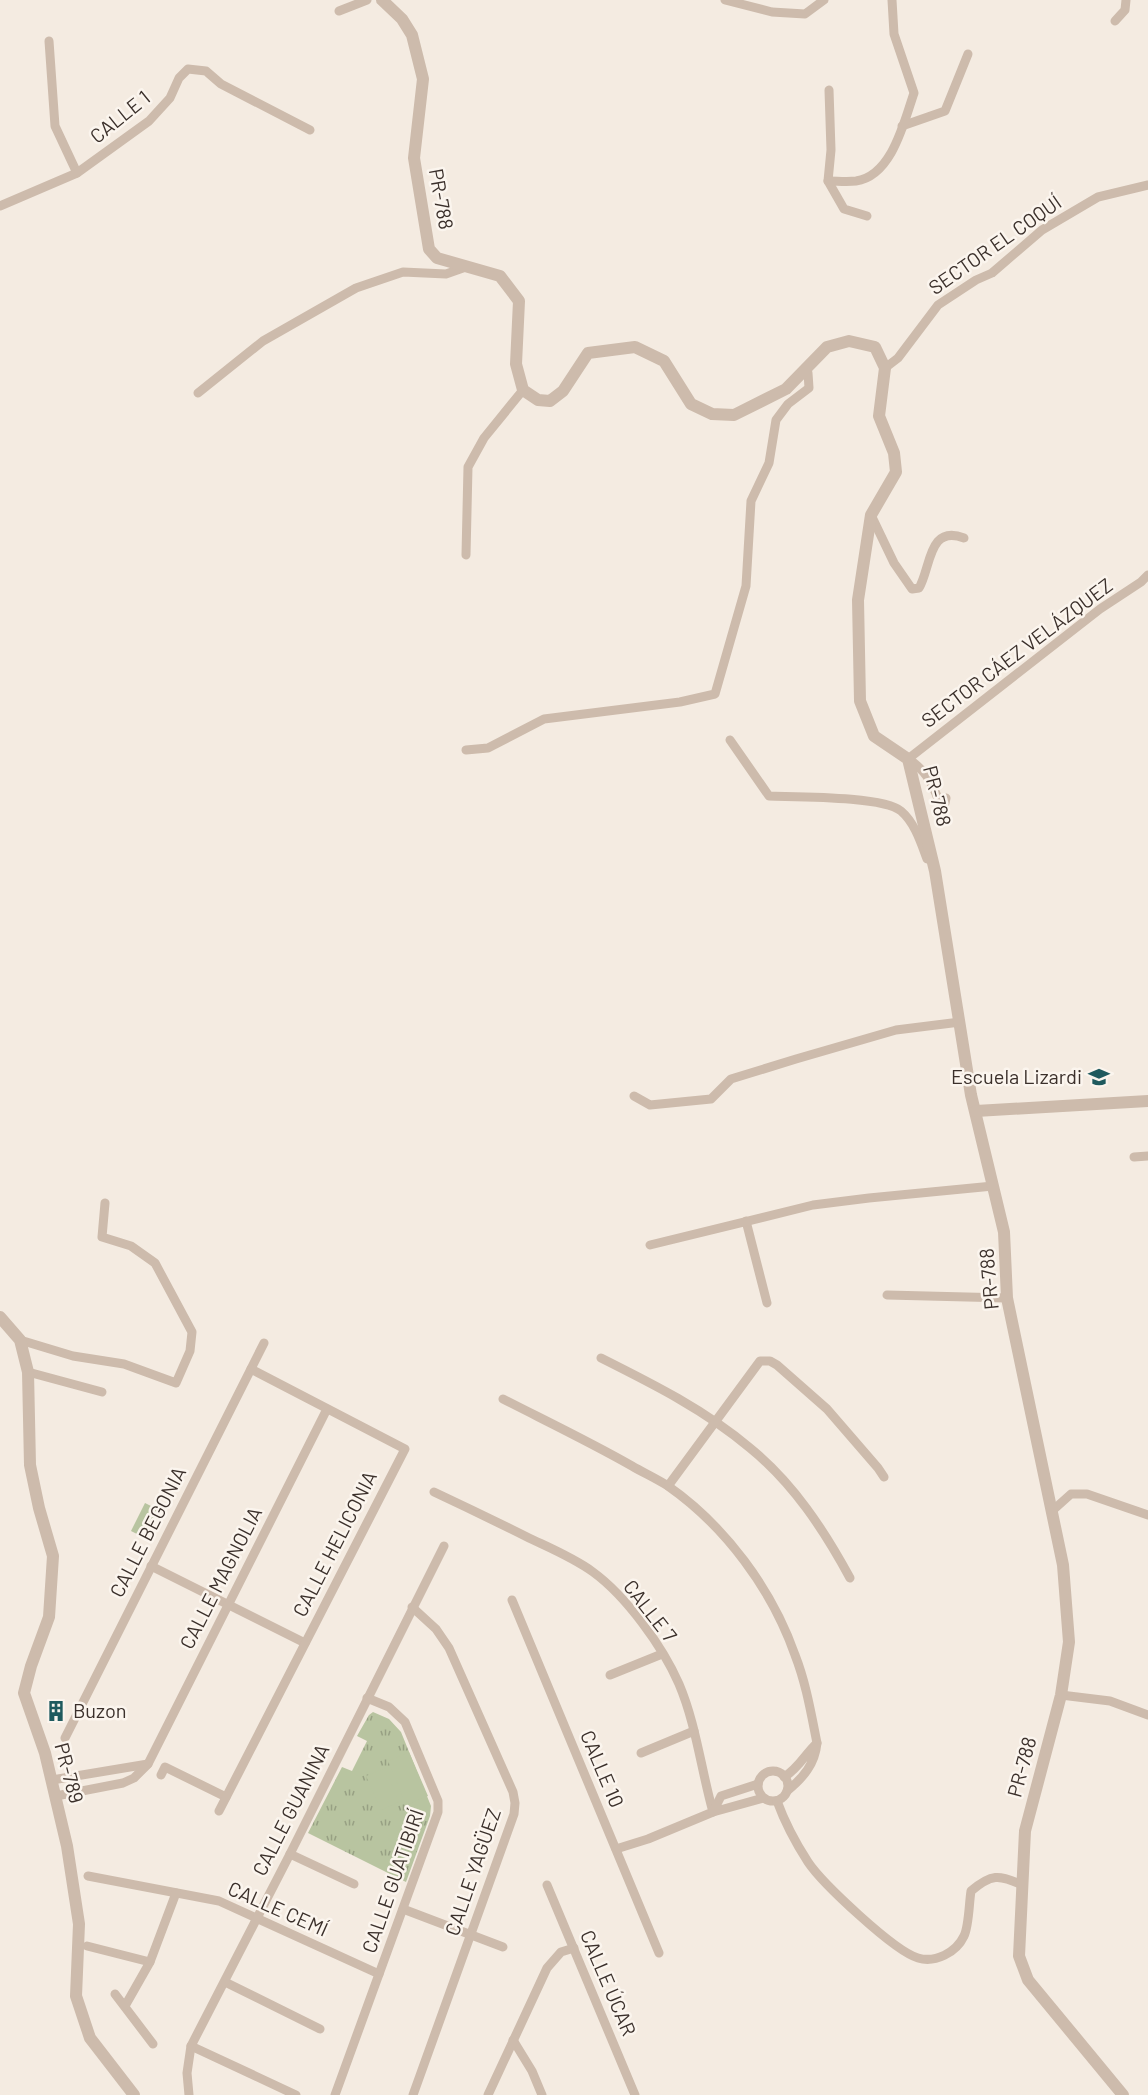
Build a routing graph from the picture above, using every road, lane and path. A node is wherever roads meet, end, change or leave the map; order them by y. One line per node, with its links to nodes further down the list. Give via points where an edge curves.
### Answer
1 (367, 0): 7 (street)
2 (382, 0): 19 (street, PR-788 / PR-788, via 412,35 423,79 414,158 429,249 437,258)
3 (725, 0): 4 (street, via 772,12 806,14)
4 (824, 0)
5 (892, 0): 12 (street, via 894,34 914,93)
6 (1126, 0): 8 (street, via 1125,10)
7 (339, 11)
8 (1115, 21)
9 (49, 41): 14 (street, via 55,126)
10 (968, 54): 12 (street, via 945,111)
11 (830, 90): 15 (street)
12 (902, 126): 15 (street, via 887,162 875,174 857,181)
13 (310, 130): 14 (street, CALLE 1, via 221,84 206,71 188,69 149,121)
14 (77, 173): 17 (street, CALLE 1)
15 (828, 181): 18 (street, via 844,209)
16 (1148, 185): 20 (street, SECTOR EL COQUÍ, via 1098,197 1042,231 992,273 938,305 898,358)
17 (0, 206)
18 (867, 216)
19 (464, 265): 22 (street, PR-788 / PR-788, via 500,276 519,301 516,364); 23 (street, via 446,274 403,272 356,288 263,341)
20 (885, 368): 21 (street, via 875,346 849,341 827,346); 24 (street, PR-788 / PR-788, via 879,416 894,453 896,472)
21 (806, 370): 22 (street, via 786,389 734,416 712,414 691,404 664,361 635,347 588,353 563,391 550,401 538,400); 29 (street, via 809,388 788,404 776,420 769,463 751,501 746,586 715,694 544,719 488,748)
22 (523, 390): 26 (street, via 484,438 468,467)
23 (198, 393)
24 (872, 515): 25 (street, via 912,589 919,588 923,581 930,555 940,538 948,534); 30 (street, PR-788 / PR-788, via 858,600 860,701 874,736)
25 (964, 538)
26 (465, 555)
27 (1148, 575): 30 (street, SECTOR CÁEZ VELÁZQUEZ)
28 (730, 740): 32 (street, via 769,795 863,799 900,810 917,832)
29 (466, 750)
30 (908, 759): 31 (street, via 919,765 942,803); 32 (street, PR-788 / PR-788)
31 (946, 798)
32 (935, 871): 33 (street, PR-788 / PR-788)
33 (960, 1022): 34 (street, via 896,1030 731,1079 711,1099 650,1105); 37 (street, PR-788 / PR-788)
34 (634, 1096)
35 (1148, 1101): 36 (street); 37 (street)
36 (1148, 1107)
37 (976, 1111): 40 (street, PR-788 / PR-788)
38 (1148, 1156): 39 (street)
39 (1134, 1157)
40 (993, 1186): 42 (street, via 813,1205); 45 (street, PR-788 / PR-788, via 1005,1232)
41 (105, 1203): 48 (street, via 102,1237 131,1246 155,1263 192,1332 190,1352 176,1383 124,1364 73,1356)
42 (746, 1221): 43 (street); 46 (street)
43 (650, 1245)
44 (886, 1295): 45 (street)
45 (1007, 1298): 60 (street, PR-788 / PR-788)
46 (767, 1303)
47 (0, 1317): 48 (street, PR-789 / PR-789)
48 (20, 1340): 52 (street, PR-789 / PR-789)
49 (264, 1343): 51 (street, CALLE BEGONIA)
50 (601, 1358): 56 (street)
51 (251, 1369): 55 (street, CALLE HELICONIA); 63 (street, CALLE BEGONIA)
52 (28, 1372): 53 (street); 81 (street, PR-789 / PR-789, via 30,1465 53,1567 49,1617 24,1693)
53 (102, 1392)
54 (503, 1399): 58 (street)
55 (327, 1409): 66 (street, CALLE MAGNOLIA); 68 (street, CALLE HELICONIA, via 405,1449)
56 (716, 1422): 57 (street, via 760,1361 770,1361 827,1409); 58 (street); 64 (street, via 752,1449 784,1481 831,1543)
57 (884, 1478)
58 (668, 1486): 77 (street, via 713,1524 754,1574 779,1619 795,1654 817,1743 816,1756)
59 (434, 1492): 69 (street, CALLE 7, via 594,1572 628,1605)
60 (1052, 1511): 61 (street, via 1071,1494 1087,1494); 71 (street, PR-788 / PR-788, via 1063,1565 1069,1642)
61 (1148, 1515)
62 (444, 1546): 67 (street, CALLE GUANINA)
63 (151, 1566): 66 (street); 75 (street, CALLE BEGONIA)
64 (850, 1578)
65 (512, 1600): 90 (street, CALLE 10)
66 (228, 1604): 68 (street); 78 (street, CALLE MAGNOLIA)
67 (412, 1607): 72 (street, CALLE GUANINA); 99 (street, CALLE YAGÜEZ, via 450,1648 513,1792 514,1814)
68 (305, 1643): 85 (street, CALLE HELICONIA)
69 (662, 1654): 70 (street); 74 (street, CALLE 7, via 679,1684)
70 (610, 1675)
71 (1061, 1695): 73 (street, via 1110,1701); 95 (street, PR-788 / PR-788, via 1025,1831)
72 (367, 1698): 91 (street, CALLE GUANINA); 97 (street, CALLE GUATIBIRÍ, via 389,1707 405,1722 438,1800 438,1812)
73 (1148, 1715)
74 (694, 1731): 76 (street); 89 (street, CALLE 7)
75 (65, 1738)
76 (640, 1752)
77 (807, 1763): 80 (street); 83 (street, via 800,1780)
78 (148, 1764): 81 (street); 84 (street, CALLE MAGNOLIA, via 123,1783)
79 (160, 1775): 85 (street, via 165,1767)
80 (784, 1777): 82 (street, via 771,1771); 83 (street)
81 (52, 1780): 84 (street, PR-789 / PR-789)
82 (758, 1784): 86 (street); 89 (street, via 721,1796)
83 (787, 1791): 87 (street)
84 (56, 1796): 114 (street, PR-789 / PR-789, via 79,1924 76,1996 90,2038)
85 (226, 1797): 88 (street, CALLE HELICONIA)
86 (763, 1798): 87 (street); 89 (street)
87 (777, 1801): 95 (street, via 786,1826 809,1864 837,1895 902,1951 920,1959 940,1958 954,1949 964,1936 971,1891 984,1880 994,1876)
88 (219, 1810)
89 (713, 1812): 90 (street)
90 (616, 1849): 103 (street, CALLE 10)
91 (290, 1854): 93 (street); 98 (street, CALLE GUANINA)
92 (88, 1876): 96 (street, CALLE CEMÍ)
93 (354, 1884)
94 (547, 1885): 102 (street, CALLE ÚCAR)
95 (1022, 1885): 122 (street, PR-788 / PR-788, via 1019,1956 1028,1980)
96 (176, 1893): 98 (street, CALLE CEMÍ, via 219,1901); 104 (street)
97 (403, 1909): 99 (street); 105 (street, CALLE GUATIBIRÍ)
98 (257, 1918): 105 (street, CALLE CEMÍ); 106 (street, CALLE GUANINA)
99 (472, 1935): 101 (street); 118 (street, CALLE YAGÜEZ)
100 (87, 1946): 104 (street)
101 (502, 1947)
102 (573, 1948): 110 (street, via 561,1952 547,1968); 121 (street, CALLE ÚCAR)
103 (659, 1953)
104 (150, 1962): 108 (street)
105 (379, 1974): 117 (street, CALLE GUATIBIRÍ)
106 (225, 1982): 109 (street); 112 (street, CALLE GUANINA)
107 (115, 1994): 108 (street)
108 (125, 2006): 111 (street)
109 (320, 2029)
110 (513, 2040): 119 (street); 120 (street)
111 (153, 2044)
112 (191, 2046): 113 (street); 115 (street, CALLE GUANINA)
113 (273, 2091): 116 (street)
114 (134, 2095)
115 (189, 2095)
116 (296, 2095)
117 (335, 2095)
118 (413, 2095)
119 (488, 2095)
120 (542, 2095)
121 (635, 2095)
122 (1123, 2095)

